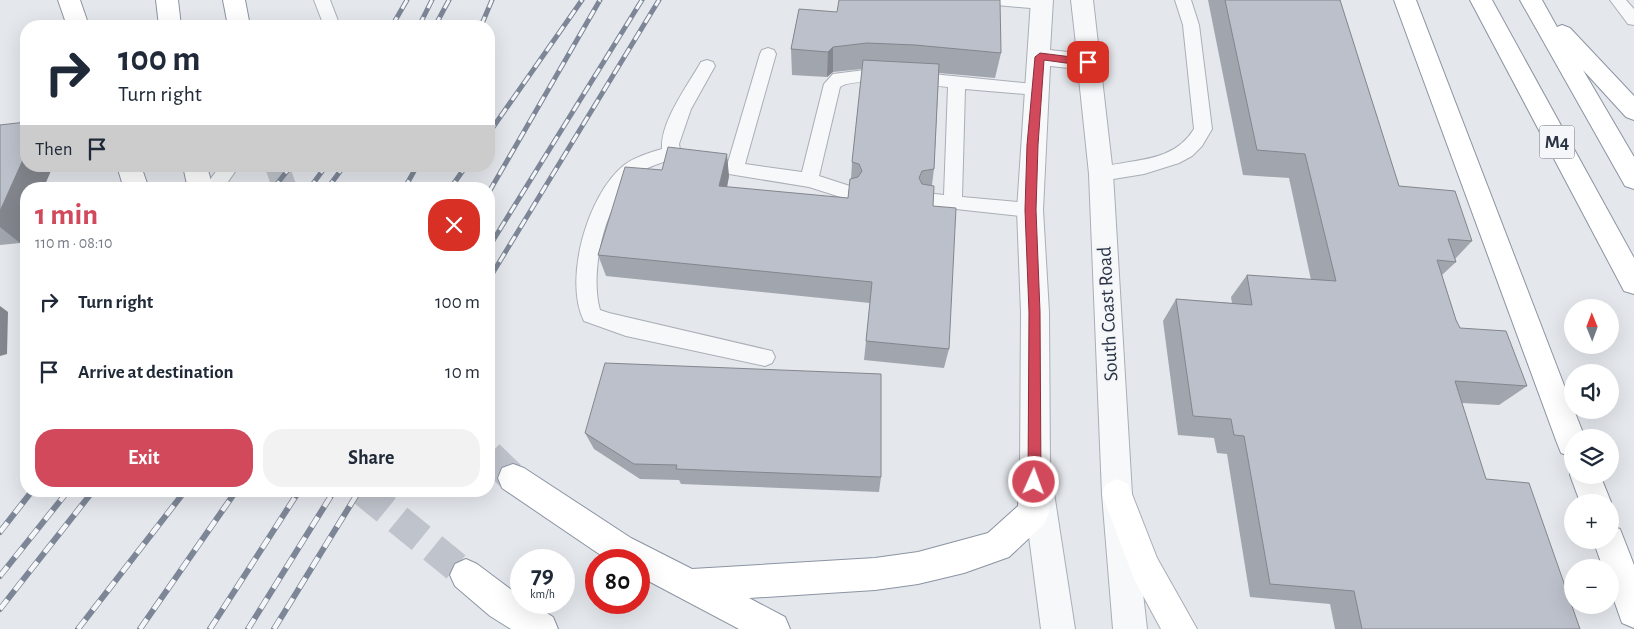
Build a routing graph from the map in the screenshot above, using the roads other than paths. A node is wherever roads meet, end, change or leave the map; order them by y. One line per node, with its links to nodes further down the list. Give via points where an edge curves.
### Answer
1 (69, 0): 13 (main road)
2 (167, 0): 14 (main road)
3 (234, 0): 15 (main road)
4 (322, 0): 16 (lane)
5 (996, 0): 12 (lane)
6 (1082, 0): 20 (street, South Coast Road)
7 (1183, 0): 30 (lane, via 1191,25 1203,129 1200,137 1195,144 1165,162)
8 (1405, 0): 40 (main road)
9 (1481, 0): 38 (main road, M4)
10 (1532, 0): 24 (main road); 31 (main road, M4)
11 (1618, 0): 17 (lane)
12 (1042, 2): 19 (street)
13 (76, 20)
14 (169, 20)
15 (238, 20)
16 (330, 20)
17 (1634, 20)
18 (768, 54): 28 (lane)
19 (1040, 57): 20 (street); 23 (street)
20 (1088, 62): 30 (street, South Coast Road)
21 (707, 66): 25 (lane, via 671,134)
22 (957, 82): 23 (lane); 33 (lane, via 865,76 834,80); 36 (lane)
23 (1038, 89): 37 (street)
24 (1634, 111)
25 (671, 153): 26 (lane, via 681,160); 39 (lane, via 629,171 605,207 587,260 586,300 591,315 626,327)
26 (699, 163)
27 (717, 166): 28 (lane)
28 (734, 169): 33 (lane)
29 (218, 172): 32 (lane)
30 (1101, 174): 43 (street, South Coast Road)
31 (1634, 179)
32 (202, 180)
33 (809, 180): 34 (lane)
34 (850, 193)
35 (926, 200): 36 (lane)
36 (953, 202): 37 (lane)
37 (1030, 210): 41 (street, via 1035,312)
38 (1634, 283)
39 (765, 357)
40 (1567, 429)
41 (1035, 466): 46 (main road, via 1033,513 998,546 964,558 875,574); 52 (street)
42 (513, 478): 46 (main road, via 620,549)
43 (1117, 494): 53 (street, South Coast Road); 54 (main road, via 1145,568)
44 (1612, 549): 48 (main road)
45 (466, 575): 47 (main road)
46 (689, 586): 51 (main road)
47 (502, 604): 49 (main road); 50 (main road)
48 (1634, 611)
49 (524, 629)
50 (541, 629)
51 (773, 629)
52 (1058, 629)
53 (1130, 629)
54 (1180, 629)

